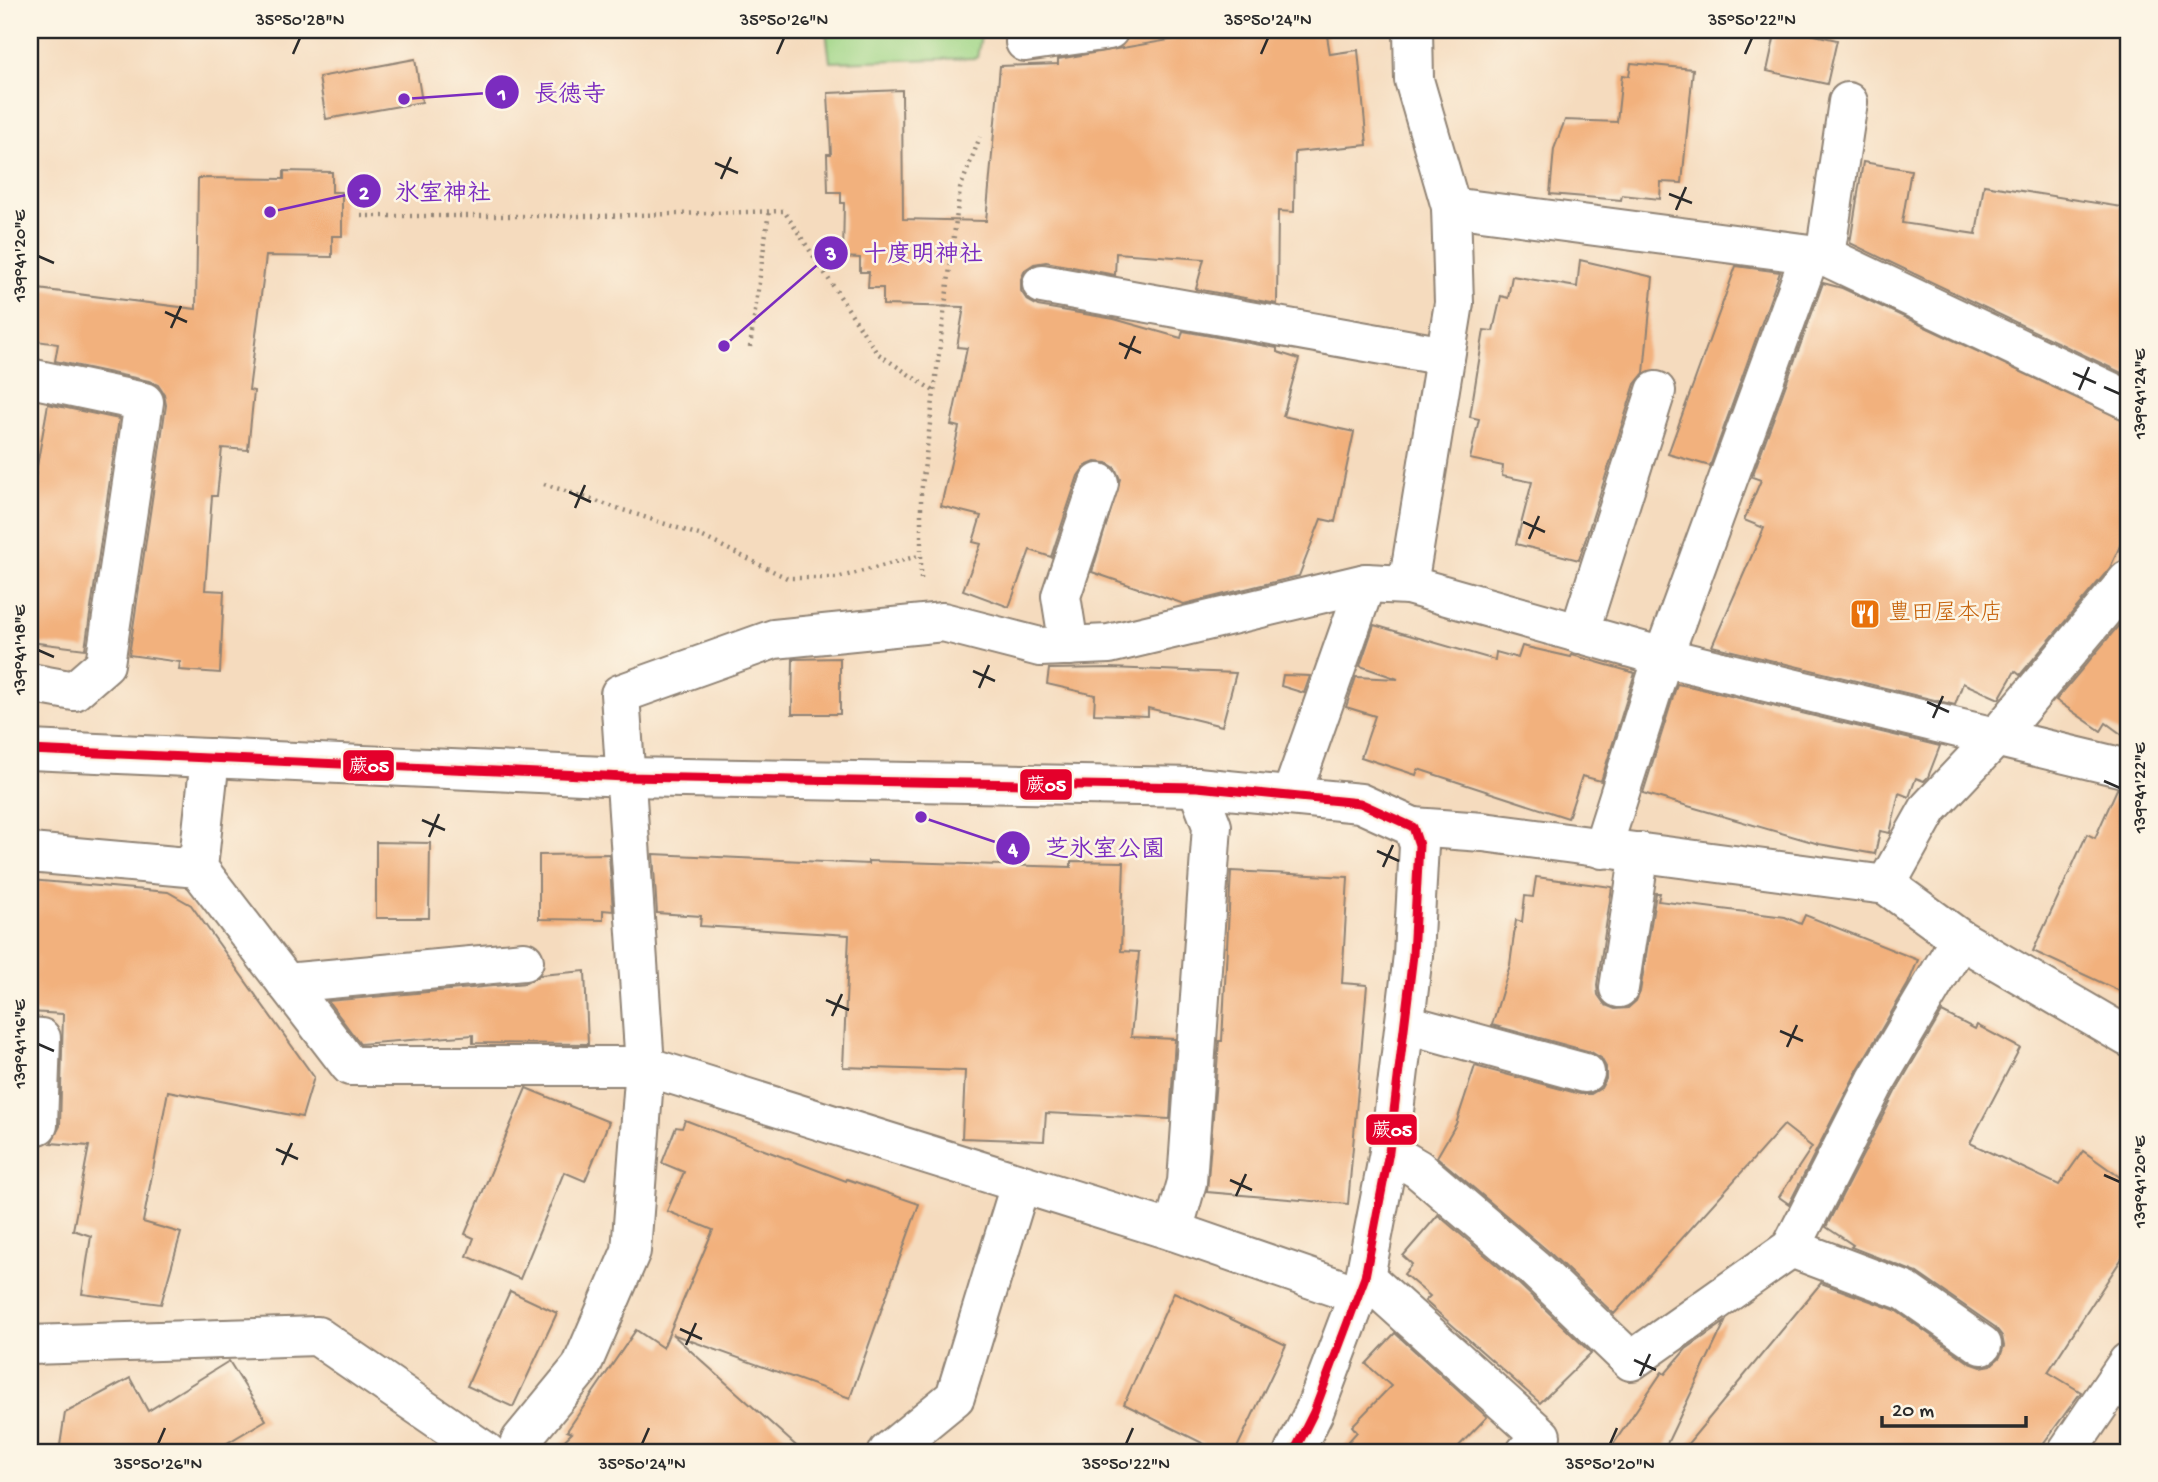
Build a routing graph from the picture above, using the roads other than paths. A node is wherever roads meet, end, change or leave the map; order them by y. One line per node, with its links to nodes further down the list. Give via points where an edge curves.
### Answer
1 (1109, 30): 3 (street)
2 (1413, 30): 5 (street, via 1414,80)
3 (1025, 42)
4 (1848, 102): 6 (street)
5 (1451, 207): 6 (street); 8 (street, via 1454,303)
6 (1818, 256): 11 (street); 18 (street)
7 (1042, 284): 8 (street)
8 (1446, 356): 15 (street)
9 (30, 377): 19 (street, via 144,402 105,664 74,691)
10 (1656, 391): 16 (street)
11 (2128, 400)
12 (1099, 483): 17 (street, via 1061,596)
13 (2128, 580): 20 (street)
14 (1366, 583): 15 (street); 17 (street, via 1109,644); 26 (street)
15 (1408, 585): 16 (street)
16 (1578, 634): 18 (street)
17 (1069, 646): 24 (street, via 1041,647 943,622 774,639 620,694)
18 (1663, 657): 20 (street); 28 (street)
19 (30, 683)
20 (1998, 736): 23 (street); 32 (street, via 1929,808)
21 (30, 750): 22 (street)
22 (210, 758): 24 (street); 31 (street)
23 (2128, 769)
24 (626, 777): 25 (street); 40 (street)
25 (1197, 787): 26 (street); 45 (street, via 1212,826 1187,1182)
26 (1291, 796): 27 (street, via 1360,803)
27 (1413, 827): 28 (street); 37 (street, via 1419,845)
28 (1602, 849): 29 (street)
29 (1640, 852): 32 (street); 36 (street)
30 (30, 853): 31 (street)
31 (198, 868): 35 (street)
32 (1886, 885): 33 (street)
33 (1960, 939): 39 (street); 46 (street, via 1876,1081)
34 (524, 961): 35 (street)
35 (286, 983): 40 (street, via 350,1066)
36 (1619, 988)
37 (1406, 1024): 41 (street); 43 (street)
38 (30, 1037): 42 (street, via 41,1038)
39 (2128, 1037)
40 (645, 1066): 44 (street); 52 (street, via 631,1251 580,1367)
41 (1585, 1073)
42 (38, 1125)
43 (1389, 1152): 46 (street, via 1418,1169 1534,1268 1631,1361); 47 (street)
44 (1020, 1185): 45 (street); 53 (street, via 955,1397)
45 (1173, 1231): 47 (street)
46 (1791, 1248): 49 (street, via 1905,1291)
47 (1362, 1286): 54 (street); 55 (street, via 1541,1436)
48 (30, 1345): 51 (street, via 317,1336)
49 (1982, 1345)
50 (2128, 1362): 56 (street)
51 (486, 1452)
52 (516, 1452)
53 (888, 1452)
54 (1294, 1452)
55 (1526, 1452)
56 (2067, 1452)

